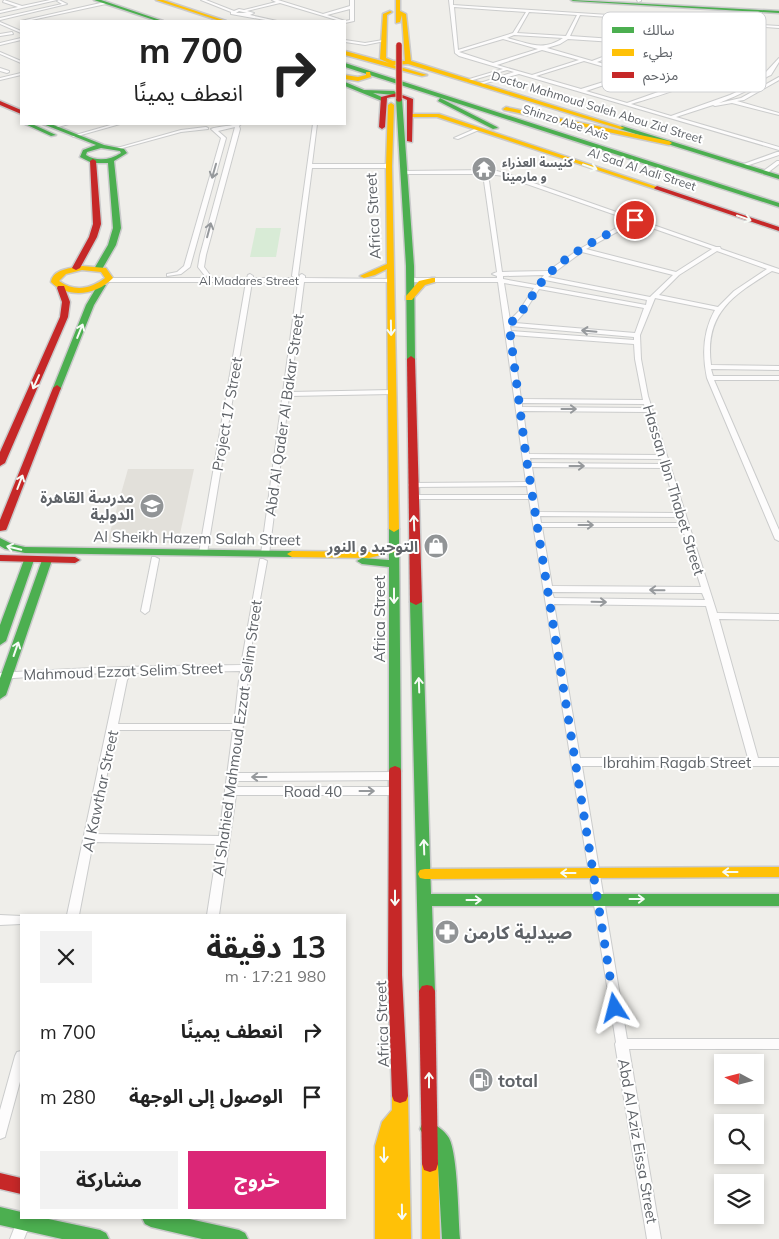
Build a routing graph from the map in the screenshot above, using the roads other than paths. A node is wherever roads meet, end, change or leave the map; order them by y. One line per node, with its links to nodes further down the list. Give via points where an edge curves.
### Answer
1 (5, 0): 16 (street); 18 (street)
2 (147, 0): 38 (main road)
3 (158, 0): 39 (main road)
4 (203, 0): 28 (street)
5 (210, 0): 25 (street)
6 (274, 0): 17 (street)
7 (352, 0): 20 (street)
8 (389, 0): 29 (main road)
9 (398, 0): 29 (main road)
10 (451, 0): 19 (street)
11 (573, 0): 22 (main road)
12 (616, 0): 15 (main road)
13 (57, 1): 21 (street); 23 (street); 35 (street)
14 (101, 1): 23 (street); 37 (main road)
15 (636, 1): 22 (main road)
16 (0, 2)
17 (282, 3): 25 (street); 32 (street)
18 (11, 4): 21 (street); 24 (street)
19 (452, 6): 26 (street); 62 (street)
20 (352, 7): 32 (street); 43 (street, via 352,21)
21 (21, 8): 24 (street)
22 (726, 8): 27 (main road)
23 (76, 9): 36 (street)
24 (1, 10)
25 (248, 11): 28 (street); 31 (street); 34 (street)
26 (528, 11): 30 (street); 51 (street)
27 (779, 11)
28 (233, 12): 31 (street)
29 (394, 12): 58 (main road, via 385,14); 72 (main road, via 404,15); 143 (main road); 145 (main road, bridge)
30 (579, 14): 33 (street); 54 (street)
31 (244, 15): 34 (street)
32 (322, 15): 41 (street)
33 (602, 16)
34 (259, 17): 40 (street)
35 (0, 18)
36 (26, 20)
37 (158, 20)
38 (209, 20)
39 (221, 20)
40 (271, 20)
41 (338, 20)
42 (20, 22): 45 (street)
43 (346, 22)
44 (0, 23): 49 (street)
45 (15, 23)
46 (766, 26): 47 (street)
47 (779, 27)
48 (0, 28): 50 (street)
49 (20, 32)
50 (12, 33): 52 (street); 53 (street)
51 (514, 34): 54 (street); 56 (street)
52 (0, 35)
53 (20, 37)
54 (568, 37): 57 (street); 61 (street)
55 (20, 38): 60 (street)
56 (504, 38): 61 (street); 62 (street)
57 (602, 39)
58 (383, 41): 59 (street); 72 (main road, via 383,60)
59 (346, 42)
60 (0, 44)
61 (544, 49): 70 (street); 74 (street)
62 (456, 52): 74 (street)
63 (0, 53): 67 (street)
64 (346, 53): 93 (main road, via 402,70)
65 (20, 56): 67 (street)
66 (602, 56): 70 (street)
67 (12, 58): 71 (street)
68 (779, 59): 85 (street)
69 (346, 60): 113 (main road, Shinzo Abe Axis)
70 (588, 61): 75 (street); 86 (street); 89 (street)
71 (20, 62)
72 (408, 62): 93 (main road, Doctor Mahmoud Saleh Abou Zid Street)
73 (346, 65): 80 (main road, Shinzo Abe Axis)
74 (492, 65): 78 (street)
75 (602, 65)
76 (20, 68): 79 (street)
77 (0, 69): 79 (street)
78 (507, 69): 81 (street); 93 (street)
79 (7, 72): 82 (street)
80 (367, 72): 88 (main road, via 369,75 366,77); 112 (main road, Shinzo Abe Axis)
81 (518, 72): 86 (street); 93 (street)
82 (0, 73)
83 (20, 74): 91 (street)
84 (766, 74): 85 (street)
85 (769, 74): 87 (street)
86 (532, 76): 89 (street)
87 (766, 76)
88 (346, 77)
89 (538, 78): 97 (street)
90 (779, 78): 96 (street)
91 (0, 79)
92 (602, 80): 97 (street)
93 (473, 83): 134 (main road, Doctor Mahmoud Saleh Abou Zid Street)
94 (346, 84): 98 (main road)
95 (602, 84): 99 (street)
96 (766, 85)
97 (575, 89): 99 (street)
98 (365, 91): 104 (main road); 107 (main road)
99 (581, 91): 110 (street)
100 (661, 92): 110 (street)
101 (738, 92): 103 (street)
102 (754, 92): 106 (street)
103 (731, 96): 105 (street); 106 (street)
104 (382, 98): 118 (main road, via 393,95 408,97); 143 (main road, Africa Street, via 382,160)
105 (722, 99): 108 (street); 111 (street)
106 (742, 99): 108 (street); 114 (street)
107 (440, 100): 112 (main road); 133 (main road)
108 (734, 102): 111 (street); 117 (street)
109 (0, 103): 116 (main road)
110 (626, 104): 119 (street)
111 (705, 106): 119 (street)
112 (482, 109): 150 (main road, Shinzo Abe Axis)
113 (501, 109): 134 (main road); 149 (main road, Shinzo Abe Axis)
114 (779, 109)
115 (0, 111): 120 (main road)
116 (20, 112)
117 (779, 114)
118 (410, 116): 129 (main road, Al Sad Al Aali Street, via 433,114); 145 (main road, via 409,161)
119 (672, 117): 136 (street)
120 (20, 121)
121 (30, 125): 137 (main road, via 74,144)
122 (114, 125): 131 (street)
123 (185, 125): 135 (street)
124 (202, 125): 128 (street)
125 (238, 125): 130 (street); 157 (street, one-way to 125)
126 (315, 125): 142 (street)
127 (50, 126): 131 (main road)
128 (206, 128): 130 (street); 135 (street, via 181,130)
129 (479, 129): 132 (street); 133 (main road, Al Sad Al Aali Street)
130 (213, 130): 156 (street, one-way to 156, via 224,138)
131 (74, 136): 135 (main road)
132 (456, 138)
133 (516, 141): 152 (main road, Al Sad Al Aali Street, one-way to 152)
134 (669, 143): 144 (main road, Doctor Mahmoud Saleh Abou Zid Street)
135 (111, 147): 137 (main road); 139 (main road, via 124,151 123,155)
136 (779, 151): 138 (street)
137 (83, 152): 140 (main road, via 83,158)
138 (764, 159): 141 (street, via 768,163); 144 (street)
139 (111, 160): 140 (main road); 159 (main road, via 117,228 112,245)
140 (93, 161): 158 (main road, via 96,229)
141 (778, 163): 147 (street)
142 (310, 166): 143 (street); 166 (street)
143 (389, 166): 171 (main road, Africa Street)
144 (741, 166): 147 (main road, Doctor Mahmoud Saleh Abou Zid Street)
145 (403, 169): 146 (street); 162 (main road)
146 (485, 172): 151 (street, via 506,174); 168 (street)
147 (764, 173): 148 (main road, Doctor Mahmoud Saleh Abou Zid Street)
148 (779, 178)
149 (779, 198)
150 (779, 205)
151 (635, 220): 153 (street); 154 (street)
152 (779, 229)
153 (587, 246): 155 (street); 161 (street)
154 (718, 248): 160 (street); 161 (street, Hassan Ibn Thabet Street)
155 (581, 250): 161 (street); 164 (street)
156 (187, 264): 157 (street); 163 (street, via 182,271)
157 (201, 265): 165 (street)
158 (76, 268): 159 (main road); 174 (main road, via 55,279)
159 (98, 269): 172 (main road)
160 (775, 270): 177 (street, via 748,283)
161 (680, 272): 176 (street, Hassan Ibn Thabet Street)
162 (410, 274): 167 (main road); 175 (main road)
163 (169, 275): 165 (street, Al Madares Street); 172 (street, Al Madares Street)
164 (547, 275): 168 (street); 173 (street); 176 (street)
165 (207, 276): 169 (street, Al Madares Street)
166 (300, 277): 169 (street, Al Madares Street); 170 (street, Al Madares Street); 185 (street, Abd Al Qader Al Bakar Street)
167 (430, 277): 168 (street); 175 (main road)
168 (499, 277): 173 (street); 178 (street, Abd Al Aziz Eissa Street)
169 (250, 278): 172 (street, Al Madares Street); 203 (street, Project 17 Street)
170 (365, 278): 171 (main road); 171 (main road, via 376,274 382,267)
171 (390, 278): 184 (main road, Africa Street, one-way to 184)
172 (106, 280): 174 (main road, via 82,290); 200 (main road, one-way to 172, via 90,305)
173 (538, 287): 176 (street); 178 (street)
174 (61, 288): 190 (main road, one-way to 190, via 66,302 64,317)
175 (409, 298): 193 (main road)
176 (651, 300): 177 (street); 179 (street, Hassan Ibn Thabet Street)
177 (719, 309): 180 (street, via 706,346)
178 (509, 328): 179 (street); 186 (street, Abd Al Aziz Eissa Street)
179 (637, 338): 187 (street, Hassan Ibn Thabet Street, via 640,377)
180 (707, 367): 181 (street); 182 (street)
181 (779, 368)
182 (710, 378): 183 (street); 201 (street)
183 (779, 378)
184 (392, 392): 185 (street); 202 (main road, Africa Street)
185 (287, 394): 204 (street, Abd Al Qader Al Bakar Street)
186 (519, 405): 187 (street); 189 (street, Abd Al Aziz Eissa Street)
187 (648, 406): 188 (street, Hassan Ibn Thabet Street)
188 (664, 457): 189 (street); 191 (street, Hassan Ibn Thabet Street)
189 (527, 461): 191 (street, one-way to 191); 192 (street, Abd Al Aziz Eissa Street)
190 (0, 463)
191 (667, 466): 197 (street, Hassan Ibn Thabet Street)
192 (531, 484): 193 (street); 195 (street, Abd Al Aziz Eissa Street)
193 (412, 485): 194 (main road)
194 (413, 497): 195 (street); 236 (main road, one-way to 194)
195 (533, 497): 196 (street, Abd Al Aziz Eissa Street)
196 (536, 514): 197 (street); 198 (street, Abd Al Aziz Eissa Street)
197 (682, 515): 199 (street, Hassan Ibn Thabet Street)
198 (538, 525): 199 (street, one-way to 199); 211 (street, Abd Al Aziz Eissa Street)
199 (685, 525): 212 (street, Hassan Ibn Thabet Street)
200 (0, 533): 203 (main road, Al Sheikh Hazem Salah Street, one-way to 200, via 25,550 9,548)
201 (779, 539)
202 (394, 549): 206 (main road, Al Sheikh Hazem Salah Street); 210 (main road, Africa Street)
203 (203, 553): 204 (main road, Al Sheikh Hazem Salah Street)
204 (264, 557): 206 (main road, Al Sheikh Hazem Salah Street); 207 (main road, Al Sheikh Hazem Salah Street); 219 (street, Al Shahied Mahmoud Ezzat Selim Street)
205 (0, 558): 208 (main road, Al Sheikh Hazem Salah Street)
206 (365, 558): 210 (main road, Al Sheikh Hazem Salah Street)
207 (155, 559): 209 (main road, Al Sheikh Hazem Salah Street); 215 (street)
208 (29, 560): 209 (main road, Al Sheikh Hazem Salah Street); 218 (main road)
209 (47, 560): 221 (main road, one-way to 209)
210 (394, 564): 228 (main road, Africa Street, one-way to 228)
211 (548, 589): 212 (street, one-way to 211); 213 (street, Abd Al Aziz Eissa Street)
212 (706, 590): 214 (street, Hassan Ibn Thabet Street)
213 (550, 602): 214 (street, one-way to 214); 225 (street, Abd Al Aziz Eissa Street)
214 (710, 603): 216 (street, Hassan Ibn Thabet Street)
215 (145, 611)
216 (714, 616): 217 (street); 226 (street, Hassan Ibn Thabet Street)
217 (779, 617)
218 (0, 642)
219 (245, 668): 220 (street, Mahmoud Ezzat Selim Street); 224 (street, Al Shahied Mahmoud Ezzat Selim Street)
220 (130, 670): 221 (street, Mahmoud Ezzat Selim Street); 223 (street, Al Kawthar Street, via 122,680)
221 (4, 675): 222 (main road)
222 (0, 695)
223 (113, 727): 224 (street); 232 (street, Al Kawthar Street)
224 (238, 727): 229 (street, Al Shahied Mahmoud Ezzat Selim Street)
225 (576, 762): 226 (street, Ibrahim Ragab Street); 234 (street, Abd Al Aziz Eissa Street)
226 (754, 762): 227 (street, Ibrahim Ragab Street)
227 (779, 762)
228 (395, 776): 229 (street, Road 40, one-way to 229); 231 (main road, Africa Street)
229 (233, 777): 230 (street, Al Shahied Mahmoud Ezzat Selim Street)
230 (231, 791): 231 (street, Road 40, one-way to 231); 233 (street, Al Shahied Mahmoud Ezzat Selim Street)
231 (395, 791): 247 (main road, Africa Street, one-way to 247, via 395,975)
232 (90, 838): 233 (street); 240 (street, Al Kawthar Street)
233 (223, 840): 241 (street, Al Shahied Mahmoud Ezzat Selim Street)
234 (593, 872): 235 (main road, one-way to 234); 236 (main road, one-way to 236); 237 (street, Abd Al Aziz Eissa Street)
235 (779, 872)
236 (425, 874): 238 (main road)
237 (597, 899): 238 (main road, one-way to 237); 239 (main road, one-way to 239); 244 (street, Abd Al Aziz Eissa Street)
238 (425, 900): 248 (main road, one-way to 238)
239 (779, 900)
240 (73, 914)
241 (214, 914)
242 (0, 920): 243 (street)
243 (20, 920)
244 (621, 1044): 245 (street); 263 (street, Abd Al Aziz Eissa Street)
245 (779, 1044)
246 (20, 1060): 249 (street)
247 (401, 1111): 259 (main road, one-way to 259, via 388,1127 383,1146); 260 (main road, Africa Street, one-way to 260)
248 (428, 1129): 261 (main road); 262 (main road, via 442,1141 445,1150)
249 (0, 1133)
250 (0, 1181): 251 (main road)
251 (20, 1186)
252 (0, 1216): 255 (main road)
253 (162, 1219): 254 (main road)
254 (175, 1220): 258 (main road)
255 (24, 1221): 256 (street); 257 (main road)
256 (17, 1239)
257 (100, 1239)
258 (239, 1239)
259 (384, 1239)
260 (402, 1239)
261 (431, 1239)
262 (451, 1239)
263 (654, 1239)

